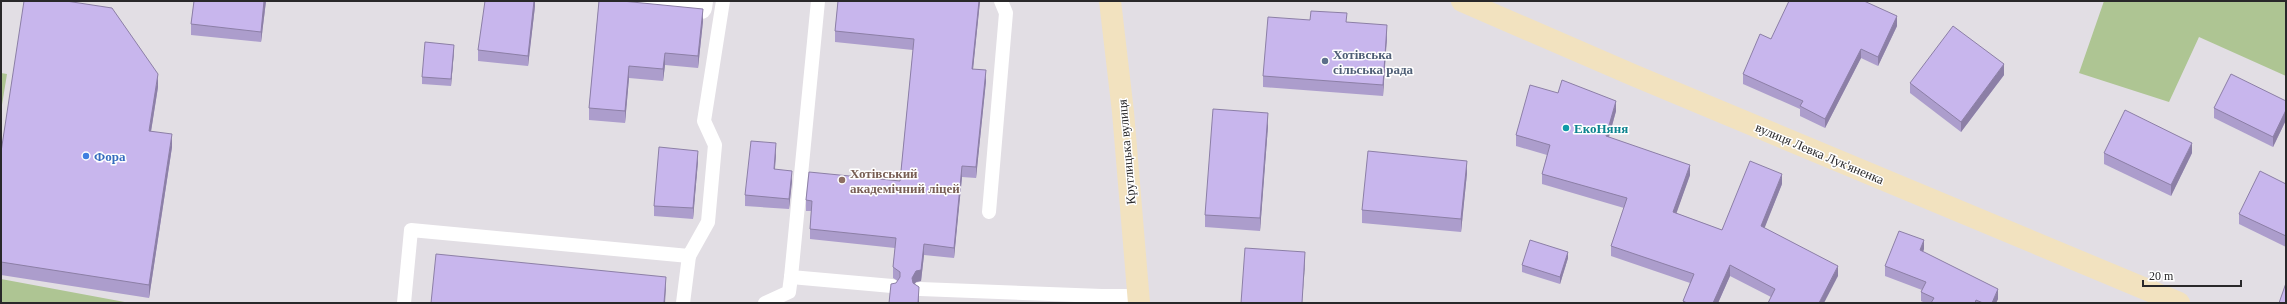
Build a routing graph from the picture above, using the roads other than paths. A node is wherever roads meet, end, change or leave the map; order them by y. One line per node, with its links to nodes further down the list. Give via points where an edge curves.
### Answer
1 (625, 1): 2 (street, via 701,8)
2 (702, 1)
3 (723, 1): 9 (lane, via 704,121 715,145 708,222)
4 (818, 1): 10 (lane)
5 (1000, 1): 8 (lane, via 1006,13)
6 (1110, 1): 13 (street, Круглицька вулиця, via 1123,112)
7 (1462, 1): 17 (street, вулиця Левка Лук'яненка, via 1633,76)
8 (989, 212)
9 (689, 256): 14 (lane, via 411,230); 15 (lane)
10 (792, 276): 11 (lane); 16 (lane, via 789,292)
11 (892, 286)
12 (920, 289): 13 (lane)
13 (1139, 299)
14 (404, 303)
15 (683, 303)
16 (765, 303)
17 (2179, 303)

